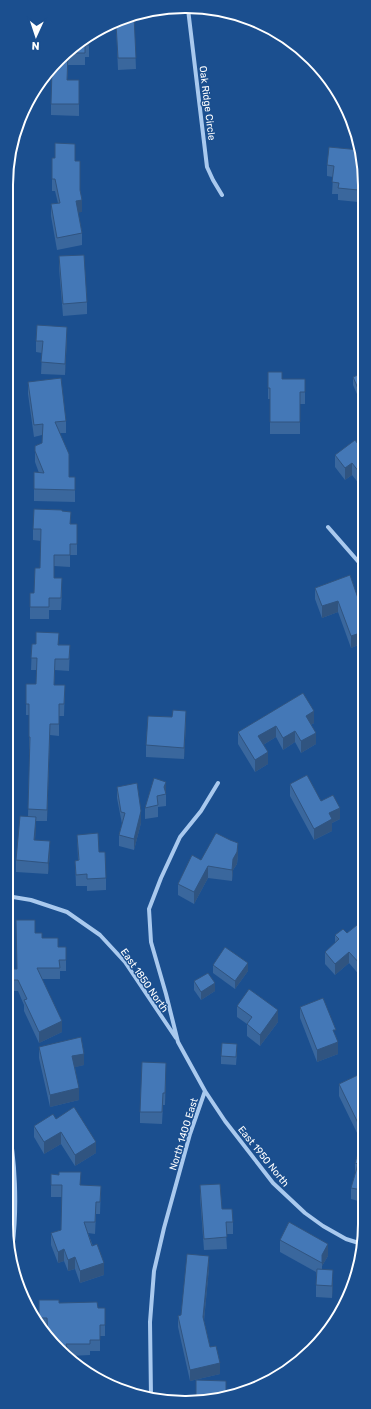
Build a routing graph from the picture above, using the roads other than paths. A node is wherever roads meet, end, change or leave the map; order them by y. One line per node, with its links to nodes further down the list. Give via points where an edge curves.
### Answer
1 (188, 13): 2 (street, Oak Ridge Circle, via 207,167)
2 (222, 195)
3 (328, 527): 4 (street)
4 (358, 561)
5 (218, 783): 7 (street, North 1400 East, via 201,811 180,837 149,909 151,942)
6 (13, 897): 7 (street, East 1850 North, via 67,912 100,935 125,962)
7 (178, 1042): 8 (street, North 1400 East)
8 (205, 1091): 9 (street, East 1950 North, via 273,1183 290,1200 323,1226); 10 (street, North 1400 East, via 190,1134 154,1271 150,1322)
9 (357, 1242)
10 (151, 1393)

